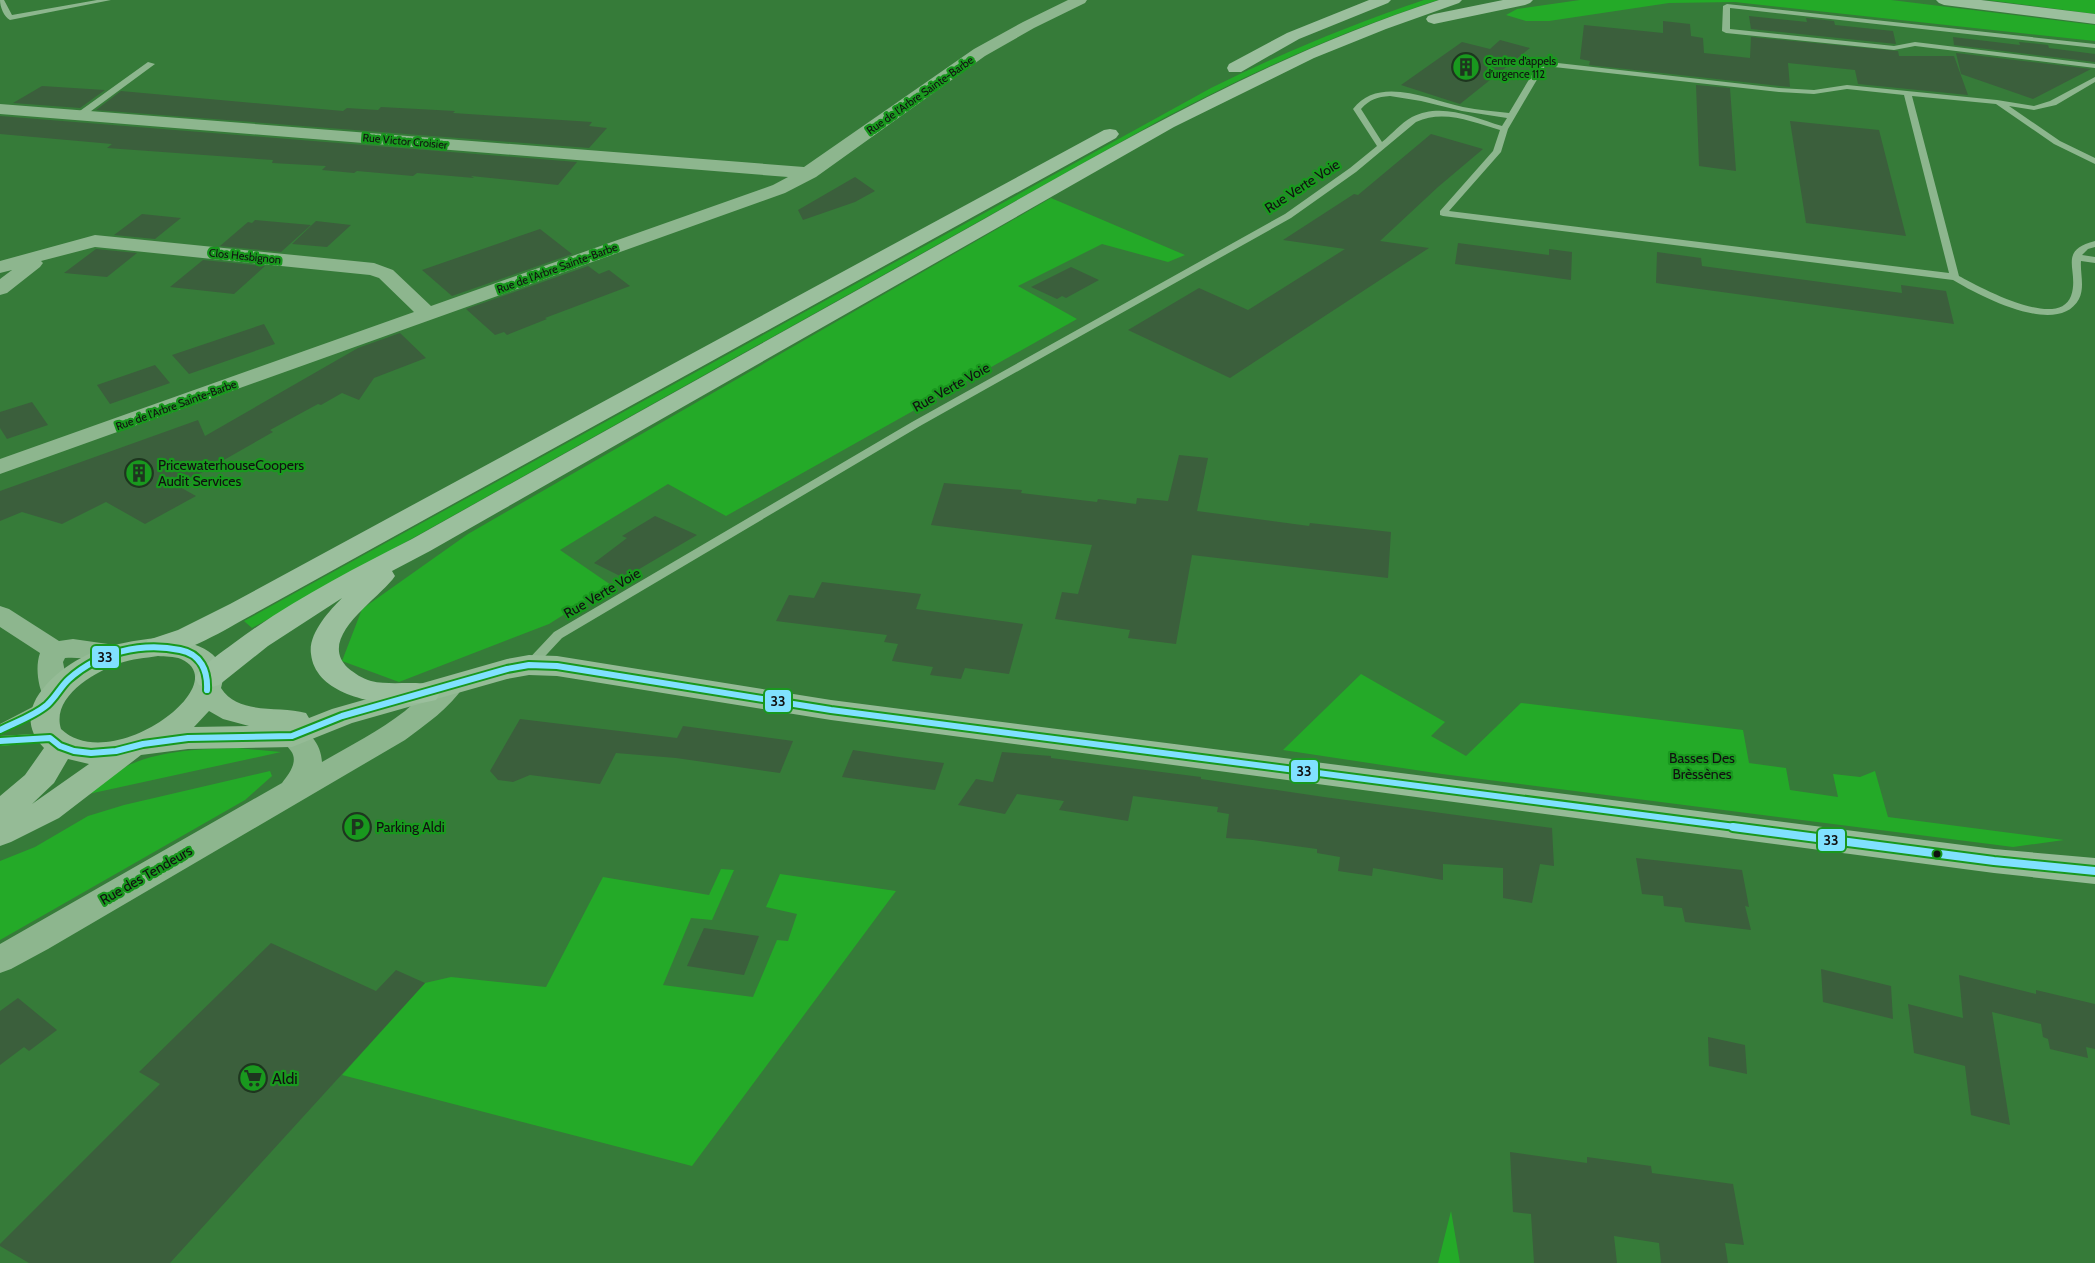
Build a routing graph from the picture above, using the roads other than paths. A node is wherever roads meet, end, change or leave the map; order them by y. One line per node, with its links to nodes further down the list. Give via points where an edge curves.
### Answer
1 (1, 0): 2 (lane, via 10,18)
2 (108, 0)
3 (1080, 0): 28 (street, Rue de l'Arbre Sainte-Barbe, via 1029,23 992,45)
4 (1383, 0): 12 (highway, via 1293,36)
5 (1414, 0): 12 (highway)
6 (1454, 0): 10 (highway)
7 (1525, 0): 10 (highway, via 1468,10)
8 (1944, 0): 9 (highway)
9 (2095, 19)
10 (1331, 44): 38 (highway, via 1236,87 1168,123)
11 (2095, 46): 14 (lane, via 1727,6 1726,31 1894,48 1915,44)
12 (1257, 56): 15 (highway)
13 (151, 64): 22 (lane)
14 (2095, 66)
15 (1224, 73)
16 (2095, 79): 19 (lane, via 2053,103 2034,108)
17 (1907, 93): 19 (lane); 23 (lane, via 1847,87 1814,92 1779,90 1543,63); 34 (lane)
18 (1385, 95): 21 (lane, via 1416,104); 23 (lane, via 1409,95 1462,109); 26 (lane, via 1368,98 1360,103 1357,110)
19 (1997, 102): 27 (lane, via 2064,147)
20 (0, 109): 22 (street, Rue Victor Croisier)
21 (1426, 114): 25 (lane, via 1459,115); 26 (lane, Rue Verte Voie, via 1413,120)
22 (80, 115): 28 (street, Rue Victor Croisier)
23 (1512, 116): 25 (lane)
24 (1121, 128): 40 (highway, via 240,610 188,637)
25 (1504, 129): 34 (lane, via 1497,152 1443,213)
26 (1381, 146): 43 (lane, Rue Verte Voie, via 1288,216 916,424 558,636)
27 (2095, 161)
28 (810, 172): 36 (street, Rue de l'Arbre Sainte-Barbe, via 778,189)
29 (2095, 244): 31 (lane, via 2079,250)
30 (46, 254): 33 (street, Clos Hesbignon); 35 (street, Clos Hesbignon); 36 (street, Clos Hesbignon, via 95,241 374,269 386,274)
31 (2076, 257): 32 (lane); 34 (lane, via 2076,295 2068,306 2055,311 2036,311 2002,302)
32 (2095, 260)
33 (0, 267)
34 (1955, 277)
35 (0, 289)
36 (428, 314): 37 (street, Rue de l'Arbre Sainte-Barbe)
37 (0, 467)
38 (421, 545): 44 (highway, via 284,620 242,651); 45 (highway, via 346,611 330,632 325,652 330,669 351,684 369,690)
39 (0, 615): 41 (street)
40 (158, 647): 42 (street); 44 (street, via 180,649 196,655 206,665)
41 (54, 650): 42 (street, via 73,648); 46 (street, via 50,662)
42 (120, 653): 46 (street, via 85,668)
43 (529, 665): 45 (street); 56 (street, via 557,666 851,713 2014,864)
44 (208, 684): 47 (street, via 215,703 243,714 281,720); 52 (street, via 199,705 186,719)
45 (438, 689): 47 (street); 53 (street, Rue des Tendeurs, via 434,704 417,717)
46 (52, 698): 48 (lane); 51 (street, via 44,716 45,728)
47 (342, 716): 49 (street)
48 (0, 730)
49 (292, 736): 52 (street, via 188,738); 53 (street, Rue des Tendeurs, via 302,742 308,762 305,774)
50 (0, 741): 51 (lane)
51 (55, 742): 52 (street, via 74,751 90,753); 54 (street, via 47,771 34,786)
52 (138, 745): 55 (street, via 48,810)
53 (293, 790): 57 (street, Rue des Tendeurs)
54 (0, 811)
55 (0, 834)
56 (2095, 871)
57 (0, 960)

